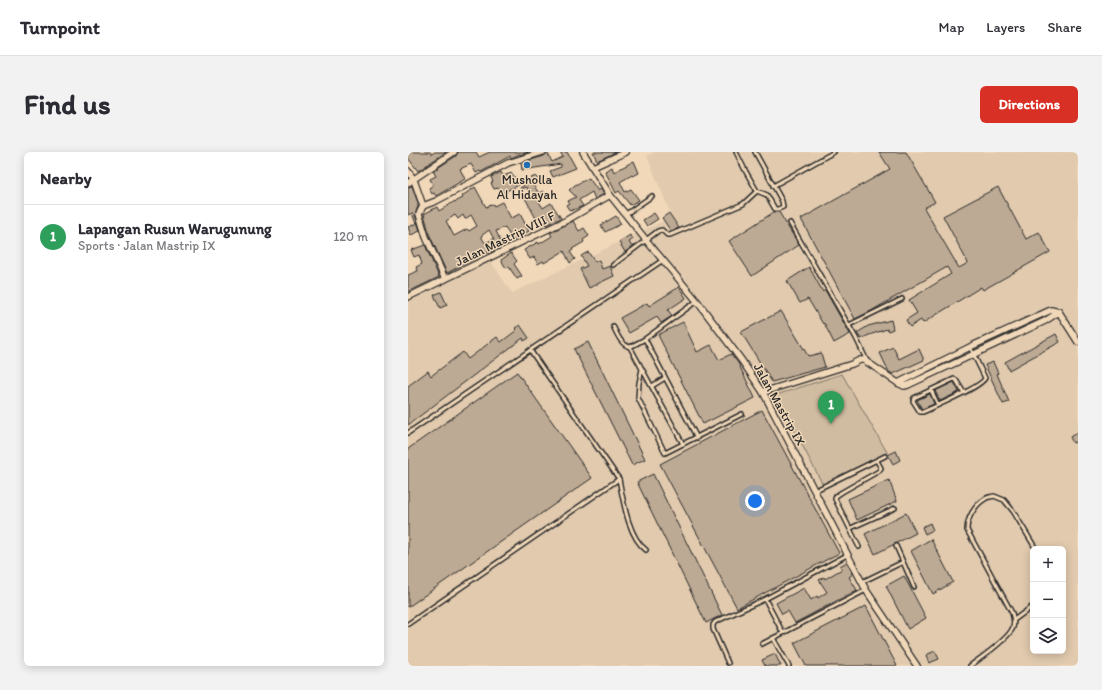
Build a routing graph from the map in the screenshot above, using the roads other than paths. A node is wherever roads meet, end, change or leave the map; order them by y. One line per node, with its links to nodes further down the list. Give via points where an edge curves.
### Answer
1 (454, 152): 10 (street)
2 (543, 152): 16 (street, via 508,163)
3 (582, 152): 8 (street, Jalan Mastrip IX)
4 (626, 152): 8 (street)
5 (736, 152): 13 (lane)
6 (755, 152): 12 (lane)
7 (834, 152): 12 (lane)
8 (593, 166): 14 (street, Jalan Mastrip IX)
9 (408, 171): 10 (street)
10 (414, 180): 11 (street); 16 (street)
11 (408, 183)
12 (773, 186): 13 (lane, via 783,204 778,210 767,195)
13 (757, 191): 19 (lane, via 737,207 670,235 662,230 658,231)
14 (610, 195): 17 (street, Jalan Mastrip IX); 22 (street, Jalan Mastrip VIII F, via 567,220)
15 (652, 196): 17 (lane)
16 (423, 206): 22 (street, via 419,214 421,222)
17 (625, 215): 19 (street, Jalan Mastrip IX)
18 (790, 223): 27 (lane)
19 (646, 240): 20 (street, Jalan Mastrip IX); 21 (lane)
20 (663, 260): 25 (street, Jalan Mastrip IX); 33 (lane)
21 (613, 265)
22 (445, 279): 23 (street, Jalan Mastrip VIII F)
23 (408, 297)
24 (902, 299): 27 (lane)
25 (697, 301): 29 (lane); 41 (street, Jalan Mastrip IX)
26 (1059, 312): 30 (street); 32 (street, via 1051,310); 34 (street)
27 (849, 325): 35 (lane)
28 (612, 326): 31 (lane, via 623,344)
29 (645, 339): 31 (lane); 37 (lane)
30 (1078, 342)
31 (630, 348): 36 (lane)
32 (970, 348): 34 (lane); 38 (street)
33 (530, 350): 45 (lane); 50 (lane)
34 (973, 354): 38 (street, via 908,385); 42 (lane, via 985,380)
35 (868, 362): 38 (street); 41 (street, via 860,360)
36 (642, 369): 39 (lane); 47 (lane, via 638,398 663,450 668,453)
37 (665, 378): 39 (lane); 46 (lane)
38 (898, 383)
39 (652, 386): 47 (lane)
40 (931, 390): 42 (lane, via 954,379); 43 (lane); 43 (lane, via 914,398 913,401 922,412)
41 (763, 392): 51 (street, Jalan Mastrip IX)
42 (964, 393): 43 (lane)
43 (938, 405)
44 (742, 414): 46 (lane)
45 (408, 433)
46 (697, 438): 47 (lane)
47 (683, 444)
48 (885, 456): 49 (lane)
49 (877, 461): 51 (lane); 53 (lane, via 881,468 879,471 836,496 835,499)
50 (619, 479): 57 (lane, via 632,531 640,546); 66 (lane)
51 (814, 491): 58 (street, Jalan Mastrip IX)
52 (895, 508): 53 (lane)
53 (851, 528): 56 (lane)
54 (896, 546): 59 (lane)
55 (1034, 546): 65 (lane, via 1013,511 1004,500 994,496 985,499 972,512 967,522 967,530)
56 (859, 547)
57 (646, 550)
58 (847, 555): 60 (street, Jalan Mastrip IX); 63 (lane)
59 (903, 562): 60 (lane); 61 (lane)
60 (861, 582): 62 (street, Jalan Mastrip IX)
61 (914, 587)
62 (866, 590): 67 (lane); 72 (street, Jalan Mastrip IX)
63 (766, 599): 67 (lane); 70 (lane, via 741,609 713,625)
64 (1030, 608): 65 (lane)
65 (1014, 620): 73 (lane, via 1012,630 1006,638)
66 (408, 624)
67 (783, 633): 68 (lane)
68 (773, 638): 69 (lane); 71 (lane)
69 (762, 644)
70 (728, 663)
71 (789, 666)
72 (917, 666)
73 (970, 666)

